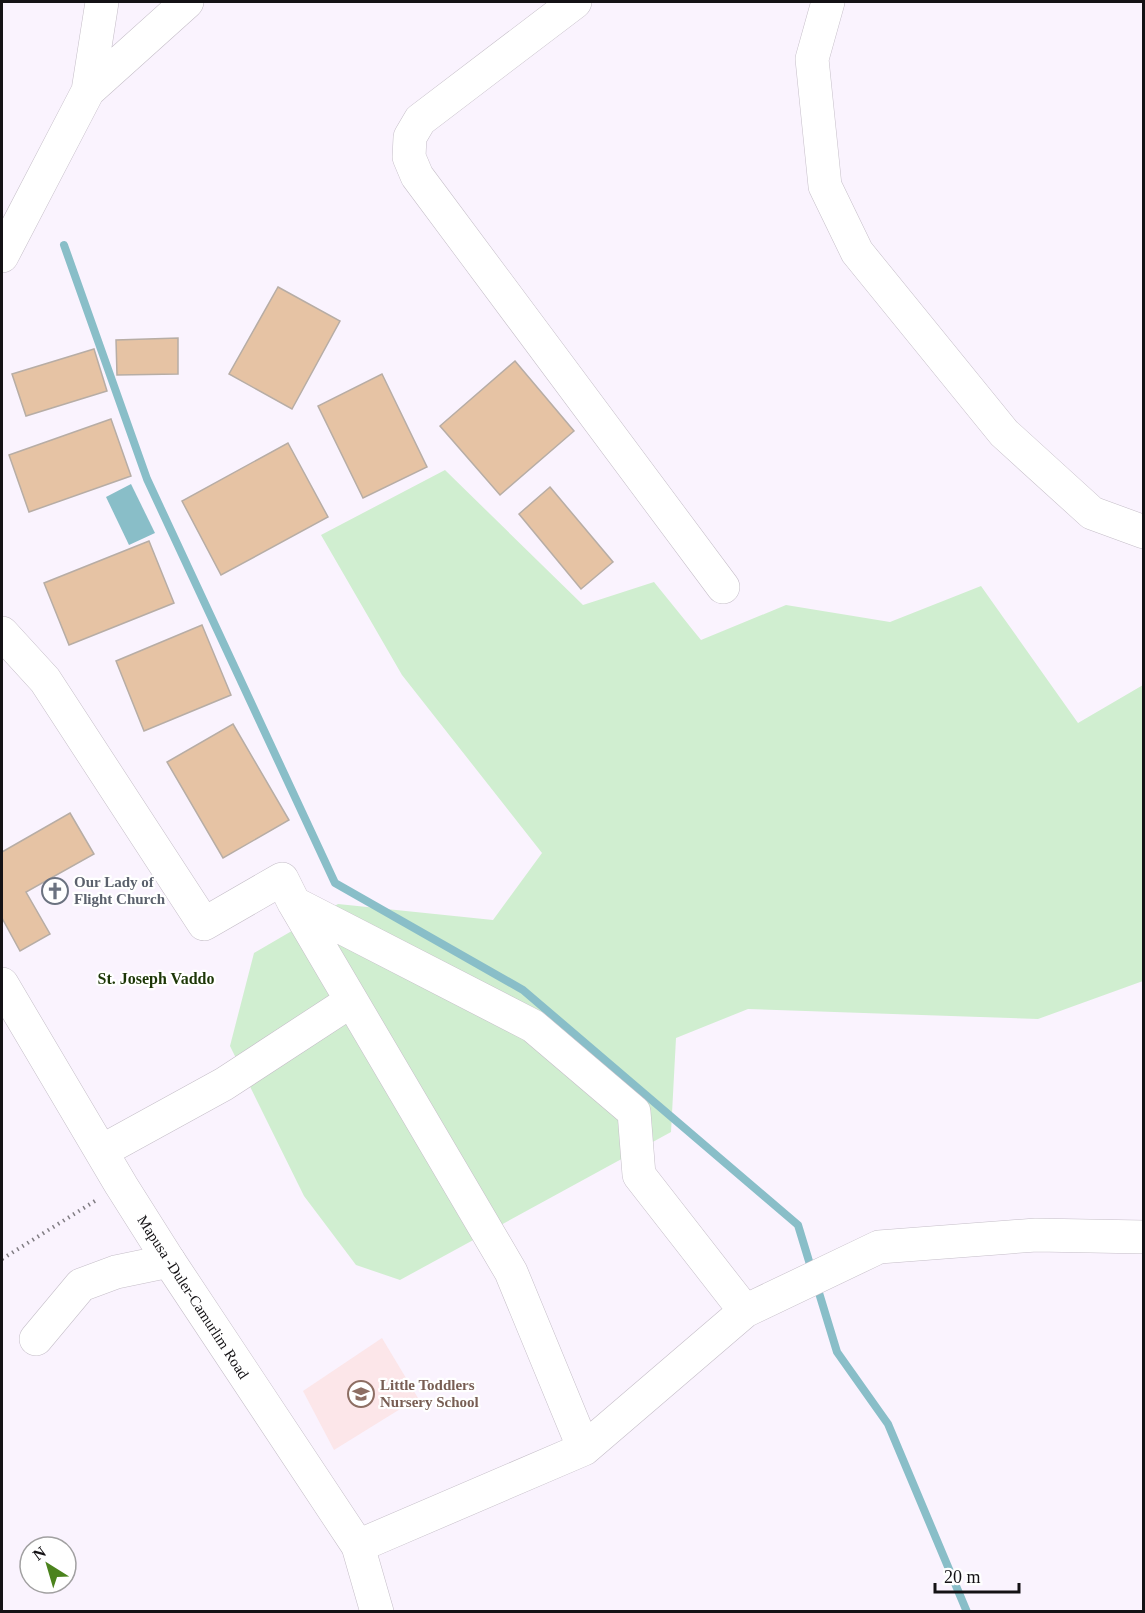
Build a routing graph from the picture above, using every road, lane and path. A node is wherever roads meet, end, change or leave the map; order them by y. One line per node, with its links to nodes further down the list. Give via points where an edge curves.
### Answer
1 (102, 2): 5 (street)
2 (187, 2): 5 (street)
3 (575, 2): 8 (street, via 420,120 410,137 409,158 417,176)
4 (828, 2): 7 (street, via 812,59 825,186 857,252 1004,433 1092,513)
5 (88, 91): 6 (street)
6 (2, 256)
7 (1143, 531)
8 (723, 587)
9 (2, 633): 10 (street, via 45,680 204,924 282,879)
10 (294, 903): 12 (street); 18 (street, via 533,1026 634,1112 639,1175)
11 (2, 984): 13 (street, Mapusa -Duler-Camurlim Road)
12 (351, 1001): 13 (street, via 224,1084); 20 (street, via 511,1272)
13 (102, 1151): 14 (street, Mapusa -Duler-Camurlim Road)
14 (121, 1185): 16 (path); 17 (street, Mapusa -Duler-Camurlim Road)
15 (1143, 1237): 18 (street, via 1036,1234 879,1247)
16 (2, 1259)
17 (169, 1261): 19 (street, via 116,1272 81,1285); 21 (street, Mapusa -Duler-Camurlim Road)
18 (745, 1311): 20 (street)
19 (36, 1340)
20 (584, 1449): 21 (street)
21 (358, 1546): 22 (street, Mapusa -Duler-Camurlim Road)
22 (377, 1611)

